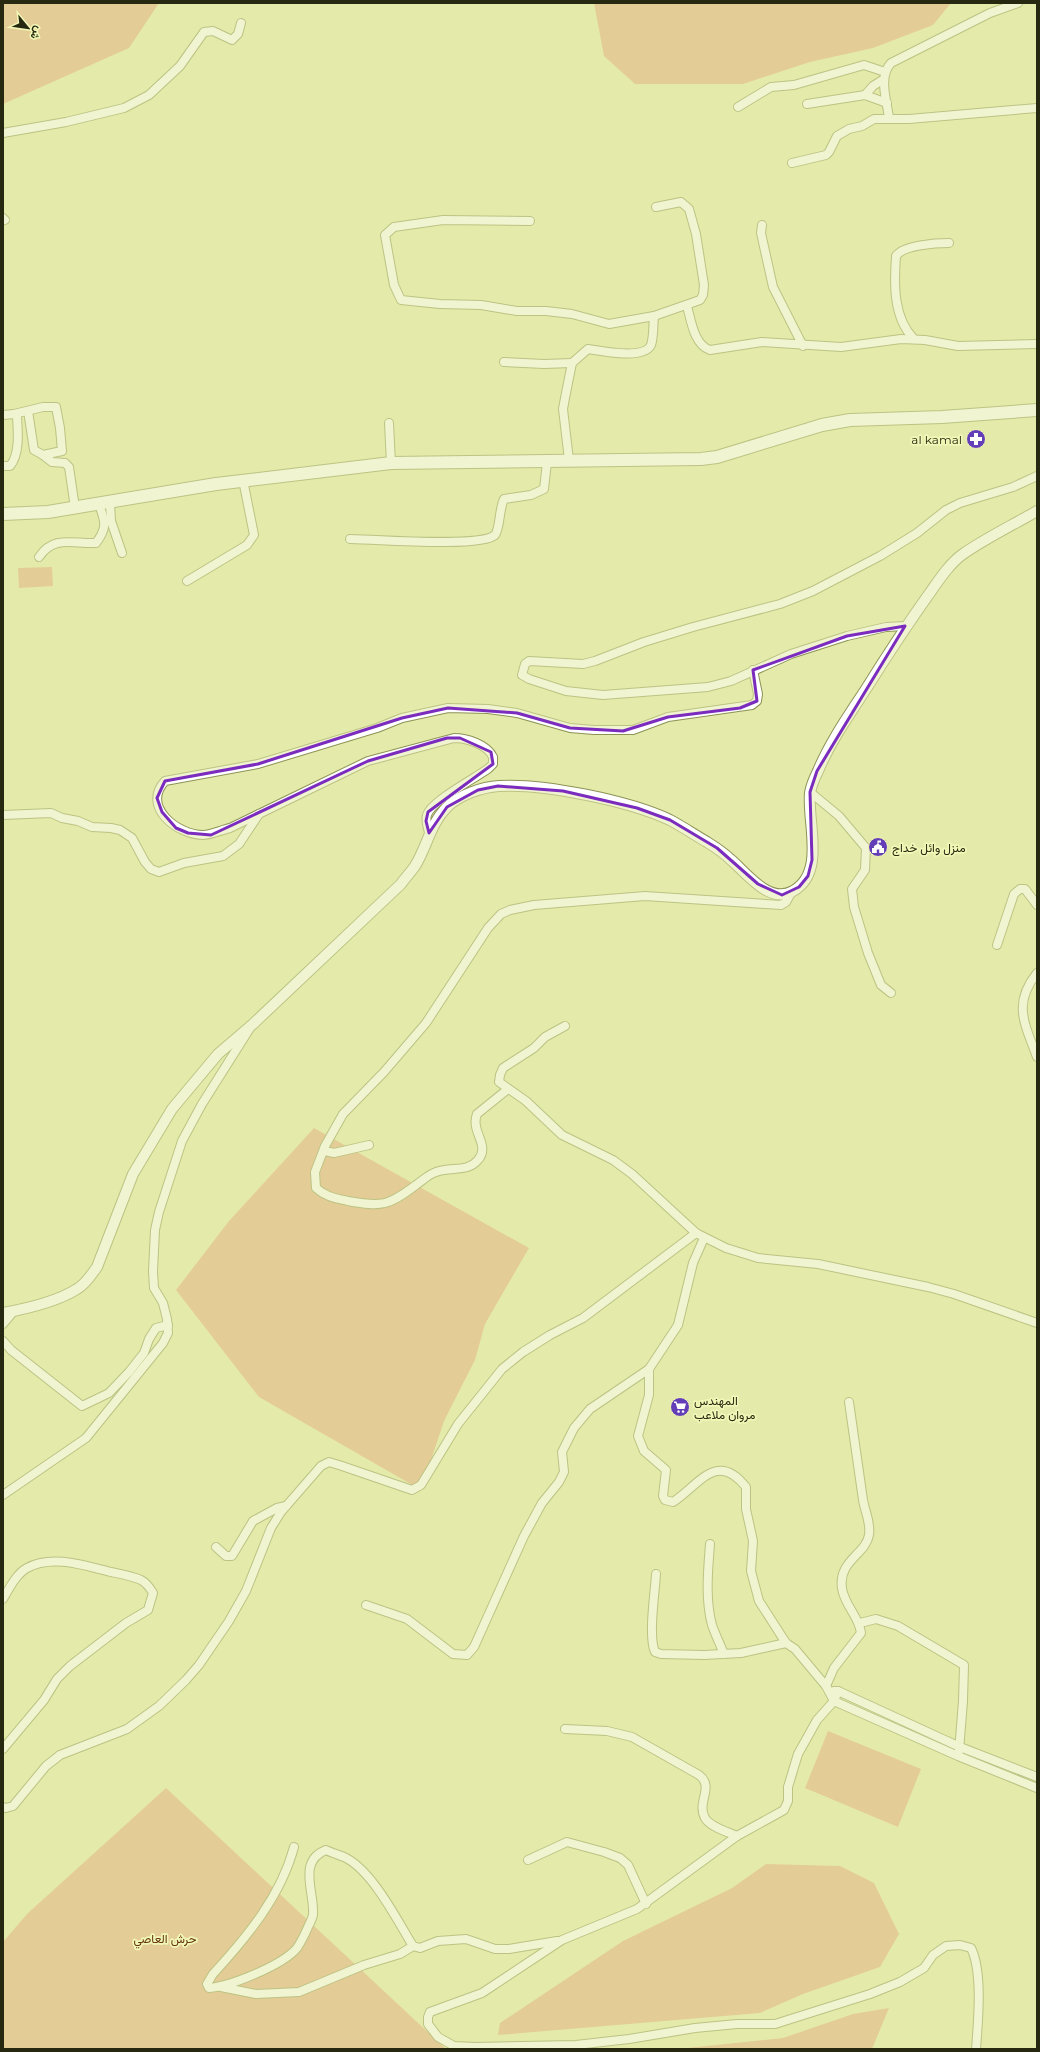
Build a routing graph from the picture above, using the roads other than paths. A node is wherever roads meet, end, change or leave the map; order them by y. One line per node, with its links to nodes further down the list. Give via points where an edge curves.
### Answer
1 (1018, 3): 3 (street, via 990,12 894,61)
2 (240, 23): 10 (street, via 238,34 232,40 214,31 204,32 180,66 149,95 124,108)
3 (884, 76): 4 (street); 5 (street); 7 (street, via 864,65 794,85 771,87)
4 (865, 95): 5 (street); 6 (street)
5 (887, 103): 9 (street)
6 (807, 104)
7 (738, 107)
8 (1037, 108): 9 (street, via 909,119)
9 (889, 118): 11 (street, via 874,119 843,132 837,136 826,155)
10 (3, 133)
11 (792, 163)
12 (656, 207): 16 (street, via 680,202 689,209 696,234 704,295 700,300)
13 (530, 221): 17 (street, via 443,220 394,227 385,235 394,285 402,300 572,314 609,324)
14 (762, 225): 20 (street, via 761,233 773,287)
15 (949, 243): 18 (street, via 930,243 902,250 896,256 895,290 898,309 904,327)
16 (687, 306): 17 (street); 20 (street, via 695,333 705,349 730,348 762,342)
17 (654, 316): 22 (street, via 651,345 647,350 634,354 588,349)
18 (914, 339): 19 (street, via 958,346); 20 (street, via 841,347)
19 (1037, 344)
20 (803, 346)
21 (504, 362): 22 (street)
22 (572, 363): 29 (street, via 564,409)
23 (1037, 410): 29 (main road, via 850,420 822,424 717,457 701,459)
24 (28, 411): 25 (street); 28 (street, via 34,450); 28 (street, via 56,407 62,451)
25 (14, 414): 26 (street); 32 (street, via 17,417 16,458 10,466)
26 (3, 415)
27 (389, 423): 31 (street)
28 (43, 454): 36 (street, via 52,462 65,463 69,467)
29 (569, 460): 30 (main road)
30 (546, 462): 31 (main road); 39 (street, via 544,489 504,499 499,511 498,530 491,537 467,542)
31 (391, 463): 34 (main road)
32 (3, 466)
33 (1037, 476): 44 (street, via 946,510 917,533 880,556 799,597 762,610 718,619 644,642 595,661 582,664 529,661 525,664 522,675 566,691 603,695 708,687 731,681)
34 (243, 480): 35 (main road); 42 (street, via 254,536 247,545)
35 (105, 504): 36 (main road); 40 (street); 41 (street, via 104,532 96,543 60,541 46,548)
36 (75, 508): 38 (main road)
37 (1037, 511): 43 (street, via 962,554 948,567)
38 (3, 514)
39 (350, 539)
40 (122, 553)
41 (39, 557)
42 (187, 581)
43 (905, 626): 44 (street, via 847,636 791,654); 45 (street, via 830,746)
44 (753, 670): 46 (street, via 758,694 757,701 752,705 668,717 633,730 570,728 517,713 448,708 402,718 264,762 165,781 158,792 157,805 168,821 188,833 211,835)
45 (810, 792): 49 (street, via 814,837 812,860 808,876); 53 (street, via 839,816 866,848 865,870 852,889 854,907 868,954 881,985)
46 (260, 813): 47 (street, via 239,844 223,856 184,863 159,872 151,869 132,838 120,830 92,827 51,813); 48 (street, via 368,761 412,748 454,738 465,739 487,749 493,757 493,764 442,799 428,812 426,821)
47 (3, 815)
48 (429, 833): 49 (street, via 447,807 478,790 518,786 562,791 637,808 670,820 717,848 770,892 782,895); 54 (street, via 416,865 401,884)
49 (791, 893): 59 (street, via 781,905 645,896 534,905 501,914 426,1023 344,1114 325,1146)
50 (1037, 905): 51 (street, via 1025,889 1020,889 1014,894)
51 (998, 945)
52 (1037, 973): 56 (street, via 1021,1007 1022,1018)
53 (891, 993)
54 (253, 1024): 62 (street, via 218,1054 172,1109 133,1174 97,1267 89,1279 77,1289 59,1297); 66 (street, via 202,1104 182,1141 159,1212 154,1252 154,1288 163,1303)
55 (565, 1026): 57 (street, via 545,1037 534,1048 503,1068 499,1082)
56 (1037, 1057)
57 (508, 1090): 59 (street, via 477,1114 476,1129 483,1149 482,1155 475,1163 464,1168 436,1172 389,1203 370,1204 331,1198 321,1193 316,1188 314,1177); 60 (street, via 526,1101 562,1135 613,1160 632,1174)
58 (370, 1145): 59 (street, via 334,1153)
59 (325, 1151)
60 (696, 1233): 61 (street); 71 (street, via 583,1318 523,1352 502,1369 458,1424 421,1485 412,1490 329,1462 321,1466)
61 (704, 1238): 64 (street, via 758,1258 818,1264 954,1294); 68 (street, via 693,1263 678,1325)
62 (14, 1311): 63 (street); 65 (street)
63 (3, 1313)
64 (1037, 1323)
65 (3, 1324)
66 (168, 1325): 67 (street, via 156,1328 144,1353 109,1393 82,1406); 70 (street, via 168,1333 163,1343 86,1438)
67 (3, 1341)
68 (649, 1369): 76 (street, via 590,1409 574,1428 562,1452 564,1472 542,1503 524,1536 474,1647 468,1655 453,1654 407,1619); 78 (street, via 649,1395 638,1436 644,1451 666,1470 663,1496 665,1500 673,1502 717,1469 728,1471 742,1482 746,1487 746,1509 753,1541 751,1571 758,1601)
69 (850, 1402): 77 (street, via 863,1501 870,1524 867,1542 848,1562 842,1588 845,1599)
70 (3, 1495)
71 (286, 1506): 73 (street, via 253,1521 232,1556 226,1556); 91 (street, via 272,1528 246,1591 229,1621 186,1680 159,1706 127,1729 60,1755 46,1766 13,1806)
72 (710, 1544): 79 (street, via 709,1607 712,1624)
73 (216, 1547)
74 (656, 1574): 79 (street, via 653,1633 655,1652 676,1655)
75 (3, 1599): 87 (street, via 26,1568 40,1563 58,1562 133,1577 148,1584 153,1594 148,1610 126,1623 57,1679 44,1700)
76 (366, 1605)
77 (860, 1624): 80 (street, via 861,1633 834,1668); 86 (street, via 876,1619 898,1626 964,1665)
78 (786, 1643): 79 (street); 80 (street, via 795,1649)
79 (724, 1654)
80 (828, 1689): 81 (street); 82 (street)
81 (838, 1691): 82 (street); 83 (street)
82 (834, 1701): 84 (street); 92 (street, via 817,1720 798,1754 792,1769 788,1801 784,1810)
83 (892, 1716): 84 (street); 86 (street)
84 (888, 1726): 88 (street)
85 (565, 1730): 92 (street, via 622,1733 699,1775 707,1786 703,1809 705,1818)
86 (960, 1747): 88 (street); 89 (street)
87 (3, 1748)
88 (958, 1756): 90 (street)
89 (1037, 1777)
90 (1037, 1788)
91 (3, 1807)
92 (737, 1836): 95 (street)
93 (294, 1847): 98 (street, via 289,1866 260,1917 207,1984 209,1988)
94 (528, 1860): 95 (street, via 567,1842 604,1852 628,1864)
95 (646, 1904): 96 (street)
96 (562, 1940): 97 (street, via 509,1949 495,1948 466,1939 438,1941 420,1948); 99 (street, via 482,1993 430,2012 428,2024 432,2032 454,2046 494,2047 588,2044 696,2028 775,2024 900,1982 924,1968 933,1955 946,1946 960,1945 971,1948 975,1957 978,1995)
97 (413, 1946): 98 (street, via 400,1954 364,1965 299,1992 256,1994); 98 (street, via 383,1896 362,1870 346,1858 326,1850 318,1853 310,1865 309,1884 313,1916 296,1949 279,1962)
98 (221, 1987)
99 (976, 2049)

